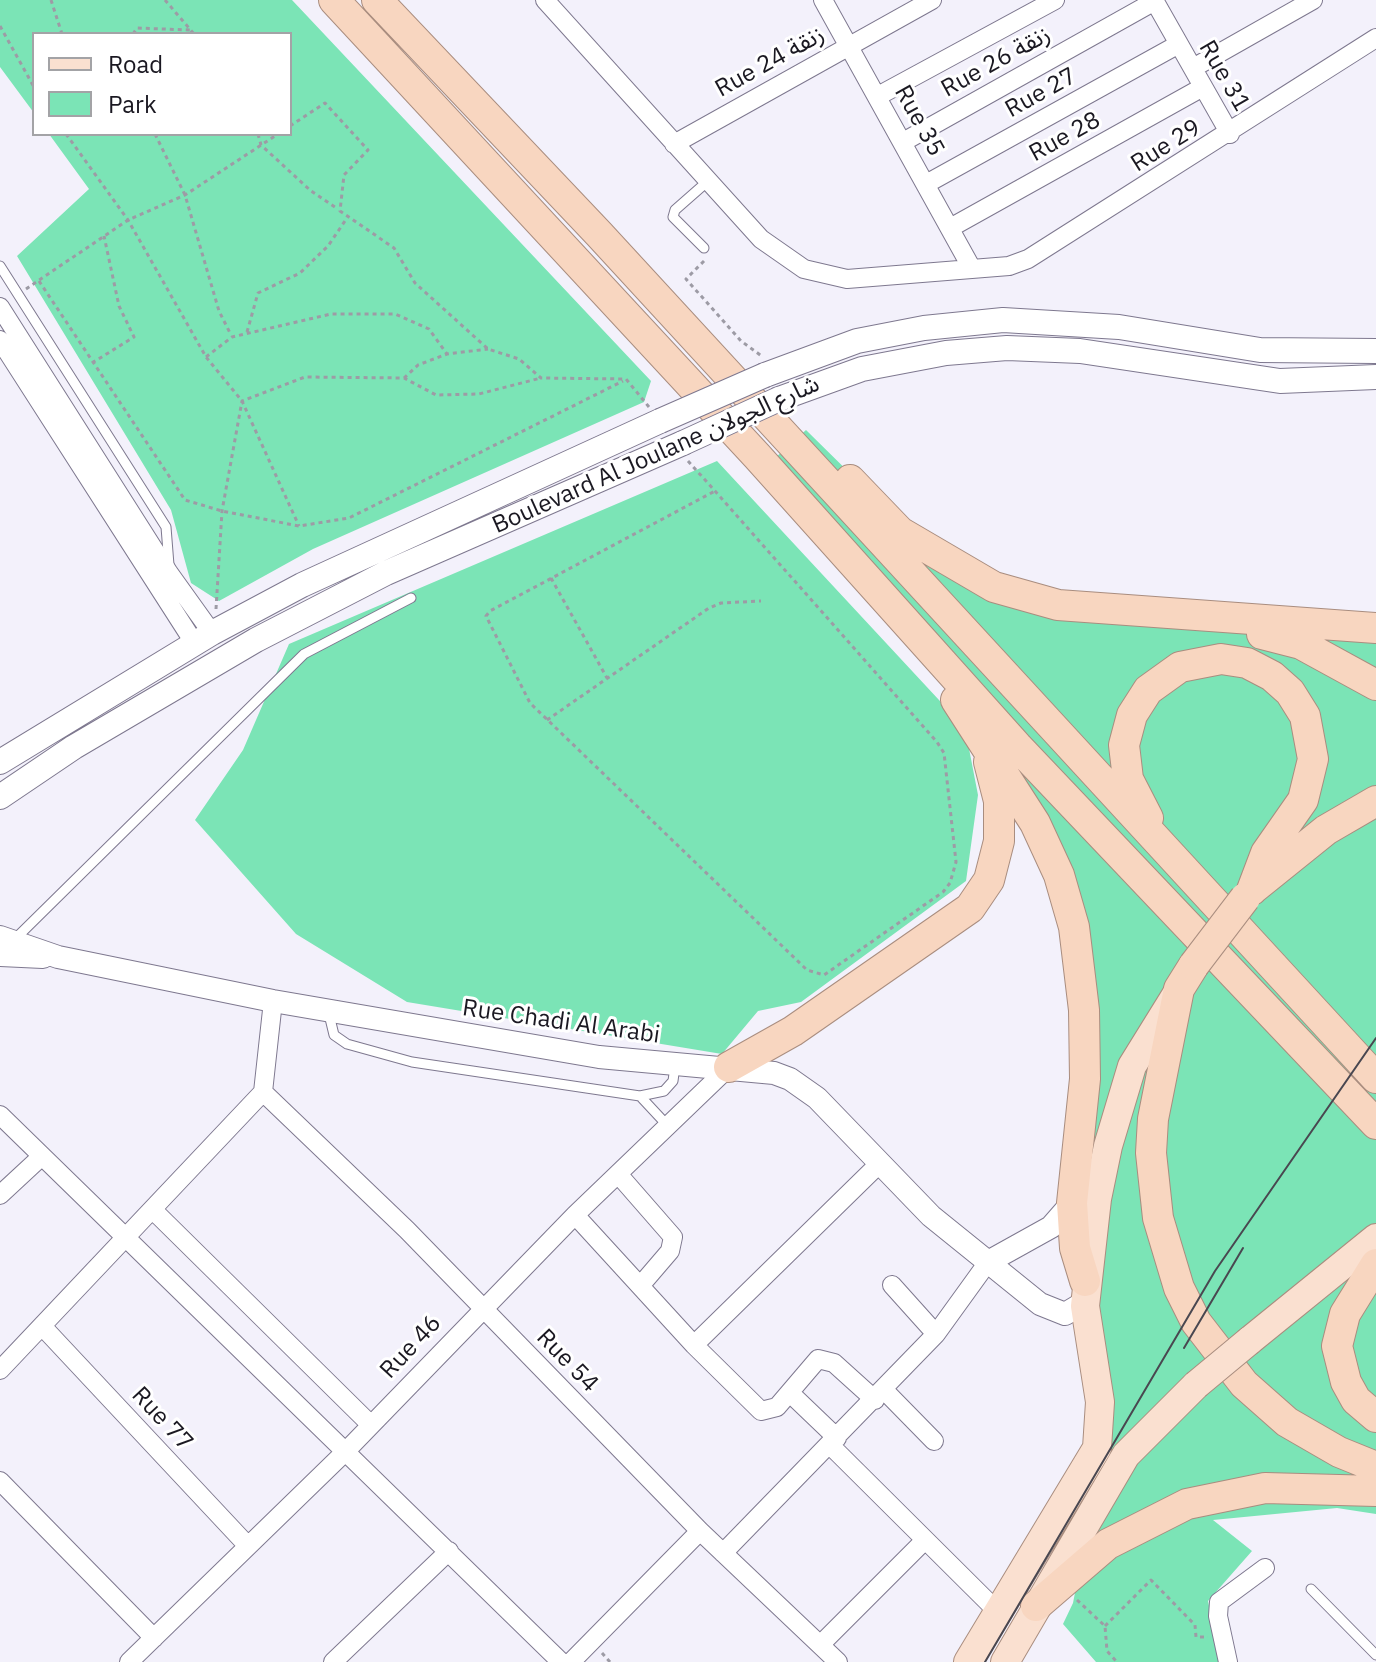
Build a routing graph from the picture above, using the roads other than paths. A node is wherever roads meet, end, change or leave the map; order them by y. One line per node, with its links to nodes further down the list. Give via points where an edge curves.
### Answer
1 (334, 0): 36 (highway, via 757,456)
2 (377, 0): 21 (highway)
3 (545, 0): 17 (street, Rue 29)
4 (823, 0): 11 (street, Rue 35)
5 (932, 0): 11 (street, Rue 24 زنقة)
6 (1055, 0): 14 (street)
7 (1155, 0): 10 (street, Rue 31); 16 (street, Rue 26 زنقة)
8 (1313, 0): 12 (street)
9 (1376, 38): 15 (street, Rue 29)
10 (1179, 44): 12 (street, Rue 31); 19 (street, Rue 27)
11 (848, 45): 14 (street, Rue 35); 17 (street, Rue 24 زنقة)
12 (1193, 68): 13 (street, Rue 31)
13 (1203, 87): 15 (street, Rue 31); 20 (street, Rue 28)
14 (878, 96): 16 (street, Rue 35)
15 (1230, 134): 24 (street, Rue 29, via 1028,259 1009,266)
16 (903, 142): 19 (street, Rue 35)
17 (674, 144): 18 (street, Rue 29)
18 (708, 181): 22 (lane, via 673,217); 24 (street, Rue 29, via 772,249 823,275 860,278)
19 (926, 184): 20 (street, Rue 35)
20 (950, 228): 24 (street, Rue 35)
21 (599, 234): 33 (highway, via 644,272 900,532 994,587 1058,605); 42 (highway)
22 (704, 248)
23 (0, 266): 31 (lane, via 166,527)
24 (971, 267)
25 (0, 307): 31 (street)
26 (0, 340): 35 (street)
27 (1376, 351): 28 (main road, Boulevard Al Joulane شارع الجولان)
28 (1323, 353): 30 (main road); 35 (main road, Boulevard Al Joulane شارع الجولان, bridge, via 1234,347 1085,324 1003,320 857,341 767,368 375,549)
29 (1376, 377): 30 (main road, Boulevard Al Joulane شارع الجولان)
30 (1322, 381): 40 (main road, Boulevard Al Joulane شارع الجولان, bridge, via 1255,378 1061,349 1007,348 891,363 835,377 779,399 685,452 386,573 256,640)
31 (169, 573): 35 (street)
32 (411, 598): 44 (lane, via 304,654)
33 (1150, 613): 34 (highway); 37 (highway, via 1301,644)
34 (1376, 628)
35 (210, 635): 39 (main road, Boulevard Al Joulane شارع الجولان)
36 (925, 647): 38 (highway); 54 (highway)
37 (1376, 685)
38 (983, 745): 49 (highway, via 1000,821 994,863 982,894 958,920 896,963); 60 (highway, via 1045,842 1074,927 1085,1079)
39 (0, 762)
40 (0, 797)
41 (1376, 801): 43 (highway, via 1326,830)
42 (1183, 870): 43 (highway, via 1128,779 1128,727 1148,690 1180,667 1221,659 1247,663 1283,685 1298,703 1310,730 1313,759 1303,800 1266,853); 50 (highway)
43 (1249, 894): 45 (highway, bridge)
44 (5, 944): 46 (street, Rue Chadi Al Arabi)
45 (1186, 977): 69 (main road, via 1132,1066 1108,1146); 82 (highway, via 1153,1119 1151,1153 1158,1218 1179,1288 1196,1322 1244,1384 1287,1422)
46 (273, 1001): 47 (street, Rue Chadi Al Arabi); 51 (street)
47 (328, 1010): 48 (street, Rue Chadi Al Arabi, via 599,1057); 52 (lane, via 334,1035 372,1052)
48 (676, 1065): 49 (street, Rue Chadi Al Arabi); 52 (lane, via 664,1091)
49 (729, 1067): 55 (street, Rue 46); 57 (street, Rue Chadi Al Arabi, via 774,1073 805,1088)
50 (1376, 1078)
51 (263, 1092): 61 (street); 70 (street, Rue 54)
52 (640, 1096): 55 (lane)
53 (0, 1115): 56 (street)
54 (1376, 1124)
55 (667, 1125): 58 (street, Rue 46)
56 (42, 1156): 59 (street); 63 (street)
57 (880, 1163): 65 (street, Rue Chadi Al Arabi, via 931,1216); 73 (street)
58 (618, 1174): 62 (street, Rue 46); 68 (street, via 673,1237 670,1251)
59 (0, 1195)
60 (1072, 1203): 65 (street, via 1051,1227); 69 (highway)
61 (154, 1211): 63 (street); 78 (street)
62 (575, 1215): 68 (street); 70 (street, Rue 46)
63 (129, 1237): 71 (street); 81 (street)
64 (1376, 1238): 92 (main road, bridge, via 1196,1385 1126,1455)
65 (988, 1262): 69 (street, Rue Chadi Al Arabi, via 1053,1311 1071,1313); 72 (street)
66 (1376, 1264): 77 (highway, via 1345,1314 1337,1346 1346,1382 1356,1400)
67 (892, 1285): 72 (street)
68 (640, 1286): 73 (street)
69 (1085, 1292): 93 (main road, via 1100,1402 1097,1448)
70 (482, 1308): 78 (street, Rue 46); 85 (street, Rue 54)
71 (42, 1326): 74 (street); 87 (street, Rue 77)
72 (936, 1334): 76 (street)
73 (694, 1345): 75 (street, via 761,1411 777,1407)
74 (0, 1370)
75 (790, 1393): 76 (street, via 814,1362 823,1359); 80 (street)
76 (880, 1395): 79 (street); 80 (street)
77 (1376, 1417)
78 (371, 1425): 81 (street, Rue 46)
79 (934, 1441)
80 (833, 1442): 86 (street); 89 (street)
81 (347, 1450): 87 (street, Rue 46); 88 (street)
82 (1376, 1467)
83 (3, 1491): 94 (street)
84 (1376, 1491): 92 (highway, via 1265,1488 1187,1504 1108,1544)
85 (700, 1531): 89 (street, Rue 54); 100 (street)
86 (925, 1540): 93 (street); 95 (street)
87 (247, 1545): 94 (street, Rue 46)
88 (449, 1551): 98 (street); 99 (street)
89 (723, 1553): 95 (street, Rue 54)
90 (1265, 1568): 104 (street, via 1219,1602)
91 (1311, 1589): 96 (lane)
92 (1036, 1606): 103 (main road)
93 (998, 1612): 102 (main road)
94 (154, 1638): 97 (street, Rue 46)
95 (820, 1645): 101 (street, Rue 54)
96 (1376, 1655)
97 (129, 1662)
98 (333, 1662)
99 (561, 1662)
100 (571, 1662)
101 (838, 1662)
102 (968, 1662)
103 (1005, 1662)
104 (1228, 1662)

